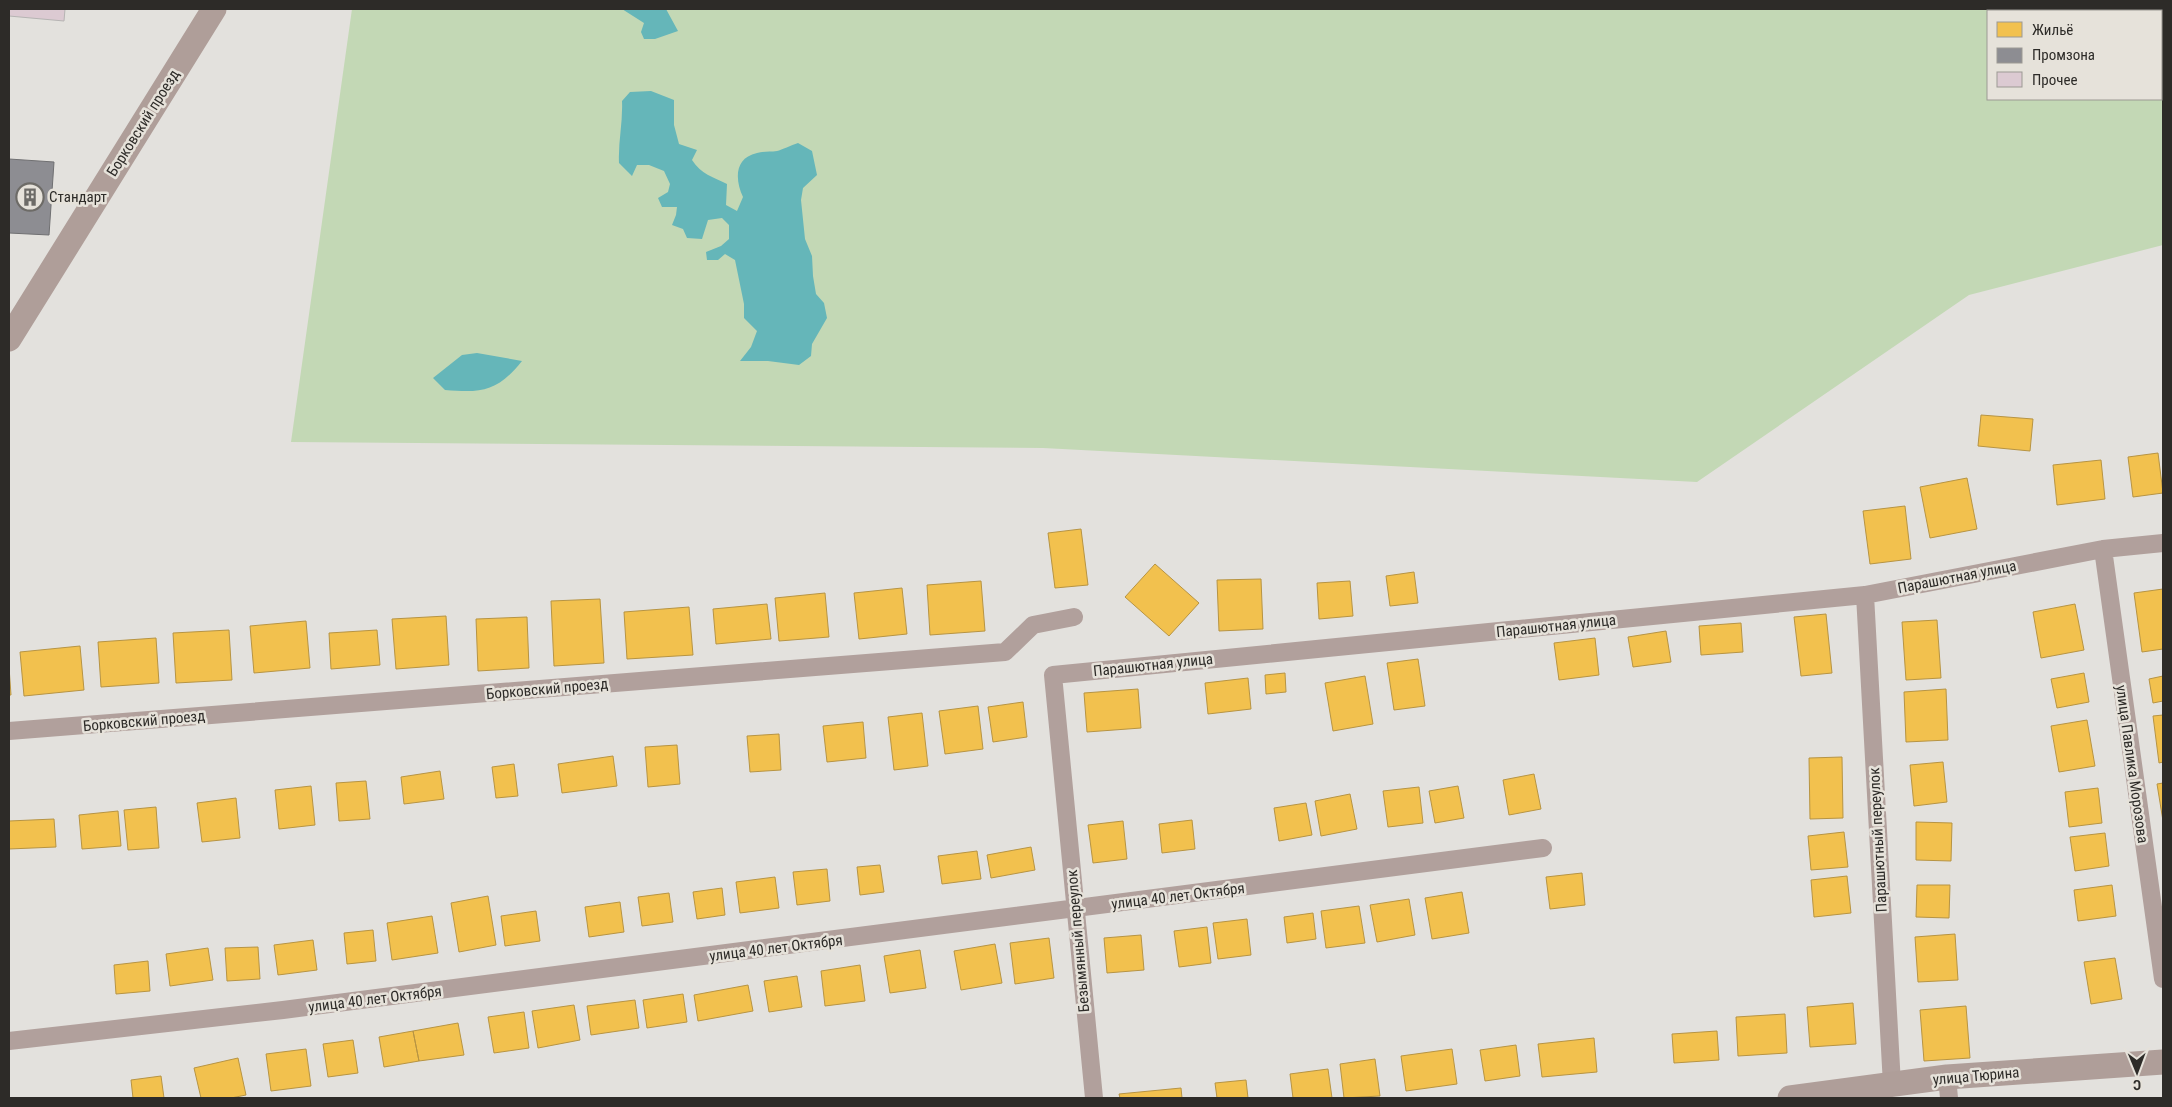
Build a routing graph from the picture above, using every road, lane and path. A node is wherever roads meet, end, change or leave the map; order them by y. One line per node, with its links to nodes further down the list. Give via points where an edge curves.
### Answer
1 (214, 9): 2 (street, Борковский проезд)
2 (9, 339)
3 (2163, 543): 4 (street, Парашютная улица)
4 (2103, 548): 5 (street, Парашютная улица); 11 (street, улица Павлика Морозова)
5 (1865, 595): 8 (street, Парашютная улица, via 1053,675); 14 (street, Парашютный переулок)
6 (1074, 617): 7 (street, Борковский проезд, via 1033,625 1005,652)
7 (9, 731)
8 (1064, 783): 10 (street, Безымянный переулок)
9 (1543, 848): 10 (street, улица 40 лет Октября)
10 (1075, 910): 12 (street, улица 40 лет Октября, via 303,1008); 16 (street, Безымянный переулок)
11 (2163, 979)
12 (9, 1040)
13 (2163, 1062): 15 (street, улица Тюрина)
14 (1892, 1085): 15 (street, улица Тюрина); 17 (street, улица Тюрина)
15 (1948, 1087)
16 (1094, 1098)
17 (1790, 1098)

